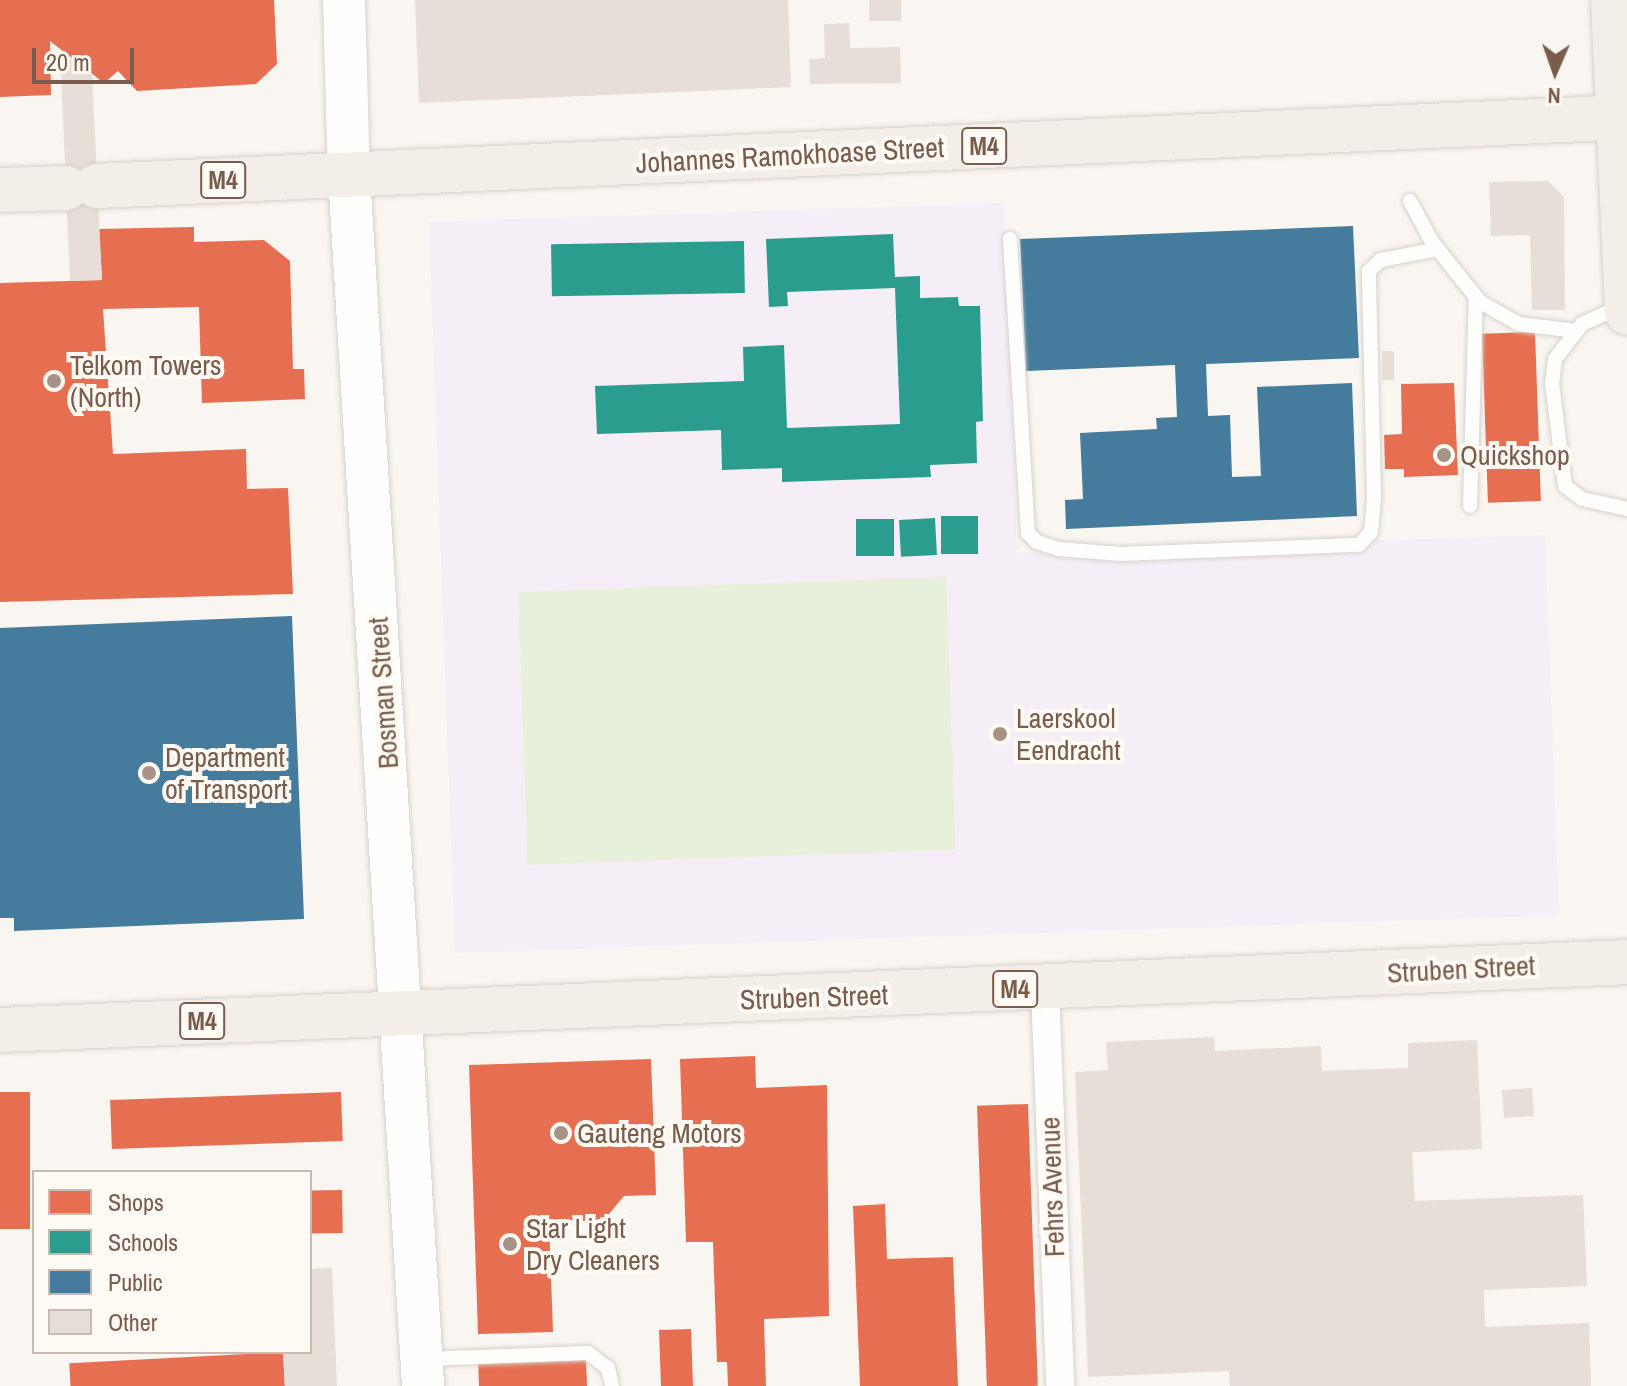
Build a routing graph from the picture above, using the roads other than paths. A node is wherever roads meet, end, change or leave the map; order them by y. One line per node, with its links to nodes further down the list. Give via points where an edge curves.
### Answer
1 (344, 0): 4 (main road, Bosman Street)
2 (1613, 0): 3 (main road)
3 (1623, 118): 4 (main road, Johannes Ramokhoase Street / M4); 10 (main road)
4 (349, 175): 5 (main road, Johannes Ramokhoase Street / M4); 17 (main road, Bosman Street)
5 (0, 190)
6 (1410, 201): 8 (lane)
7 (1010, 239): 8 (lane, via 1028,533 1058,549 1121,554 1359,545 1371,532 1374,496 1369,271 1381,260)
8 (1438, 249): 9 (lane)
9 (1476, 297): 12 (lane, via 1519,324); 13 (lane)
10 (1627, 304): 11 (main road); 12 (lane)
11 (1627, 313)
12 (1577, 331): 14 (lane, via 1555,359 1559,470 1571,493)
13 (1470, 506)
14 (1627, 509)
15 (1627, 962): 16 (main road, Struben Street / M4)
16 (1045, 988): 17 (main road, Struben Street / M4); 21 (street, Fehrs Avenue)
17 (404, 1011): 18 (main road, Struben Street / M4); 19 (main road, Bosman Street)
18 (0, 1030)
19 (422, 1373): 20 (lane, via 588,1353 608,1368)
20 (612, 1386)
21 (1060, 1386)

